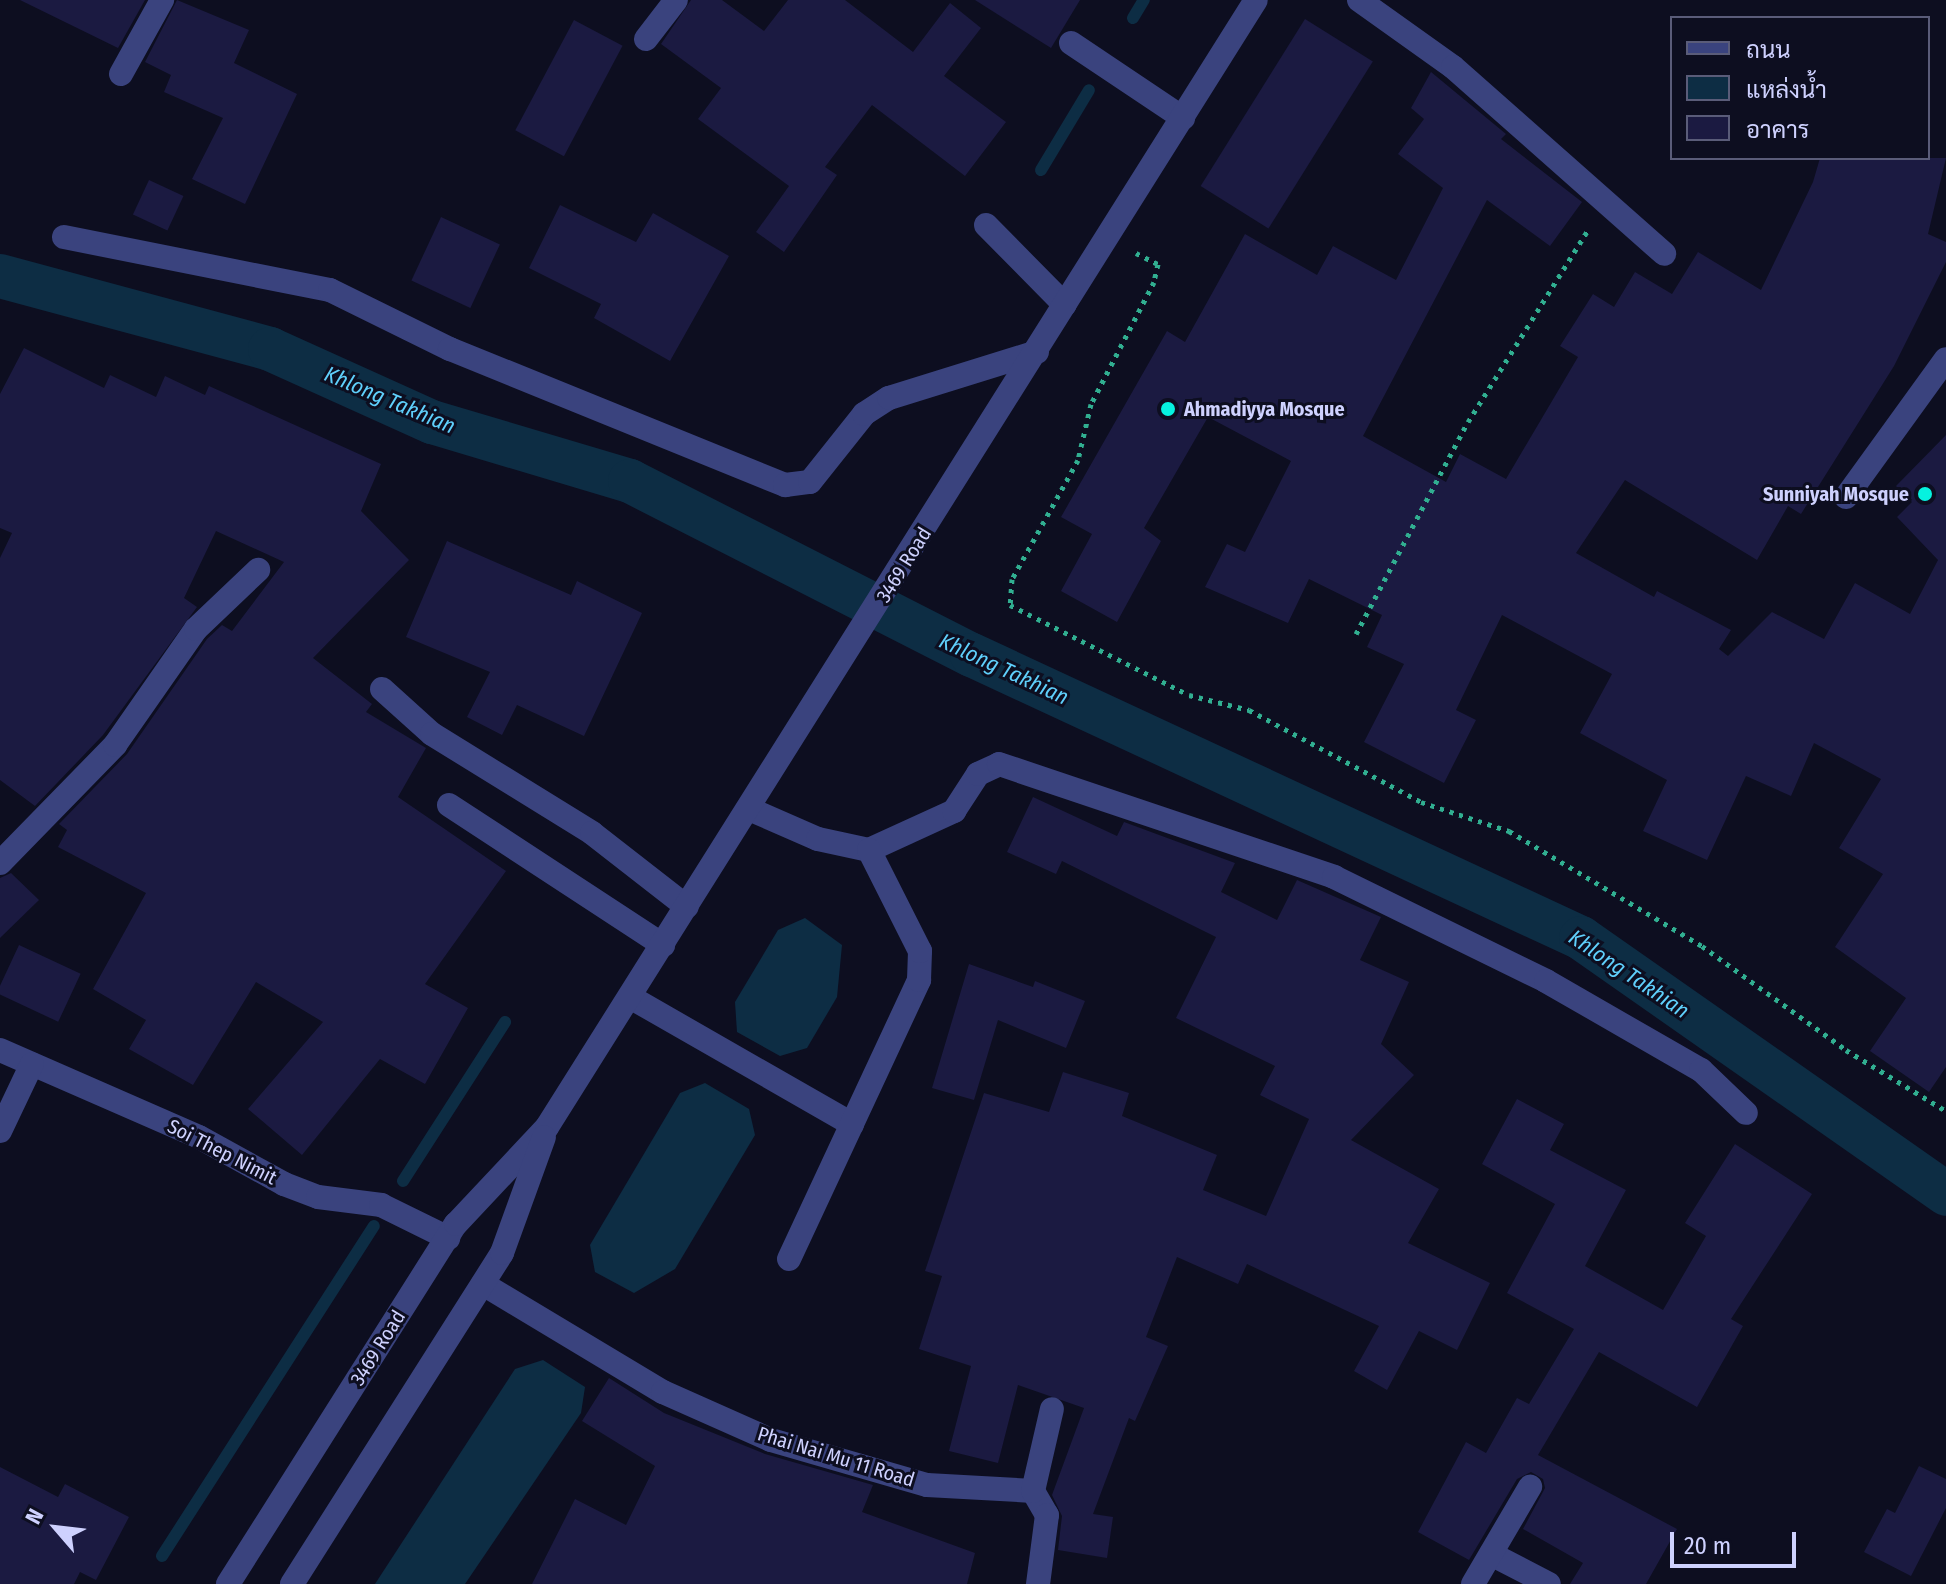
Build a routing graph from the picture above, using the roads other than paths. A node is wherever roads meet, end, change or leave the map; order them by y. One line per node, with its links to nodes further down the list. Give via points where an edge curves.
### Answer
1 (162, 0): 7 (street)
2 (676, 0): 5 (street)
3 (1256, 0): 8 (street, 3469 Road)
4 (1359, 0): 11 (street, via 1453,67)
5 (646, 39)
6 (1071, 43): 8 (street)
7 (121, 74)
8 (1183, 118): 12 (street, 3469 Road)
9 (986, 225): 12 (street)
10 (64, 237): 13 (street, via 330,290 450,349 785,485 810,482 864,414 889,398)
11 (1664, 254)
12 (1065, 305): 13 (street, 3469 Road)
13 (1037, 352): 19 (street, 3469 Road)
14 (1946, 359): 15 (street)
15 (1846, 497)
16 (258, 570): 21 (street, via 196,629 115,745)
17 (382, 689): 22 (street, via 432,734 592,833)
18 (449, 805): 23 (street)
19 (749, 809): 20 (street, via 818,839); 22 (street, 3469 Road)
20 (869, 850): 27 (street, via 954,811 978,774 999,764 1334,877 1546,981 1701,1070); 28 (street, via 920,951 919,980)
21 (0, 863)
22 (687, 907): 23 (street, 3469 Road)
23 (663, 945): 24 (street, 3469 Road)
24 (630, 997): 28 (street); 29 (street, 3469 Road)
25 (0, 1050): 26 (street, Soi Thep Nimit)
26 (32, 1064): 30 (street); 31 (street, Soi Thep Nimit, via 199,1137 284,1184 318,1197 381,1205)
27 (1746, 1113)
28 (852, 1124): 32 (street)
29 (547, 1127): 31 (street, 3469 Road); 33 (street, 3469 Road, via 502,1253)
30 (0, 1131)
31 (448, 1238): 38 (street, 3469 Road)
32 (789, 1259)
33 (483, 1284): 36 (street, Phai Nai Mu 11 Road, via 663,1392 771,1440 927,1485); 39 (street, 3469 Road)
34 (1052, 1409): 36 (street)
35 (1530, 1487): 37 (street)
36 (1033, 1491): 40 (street, via 1047,1515)
37 (1491, 1554): 41 (street); 42 (street)
38 (228, 1584)
39 (292, 1584)
40 (1038, 1584)
41 (1473, 1584)
42 (1549, 1584)

